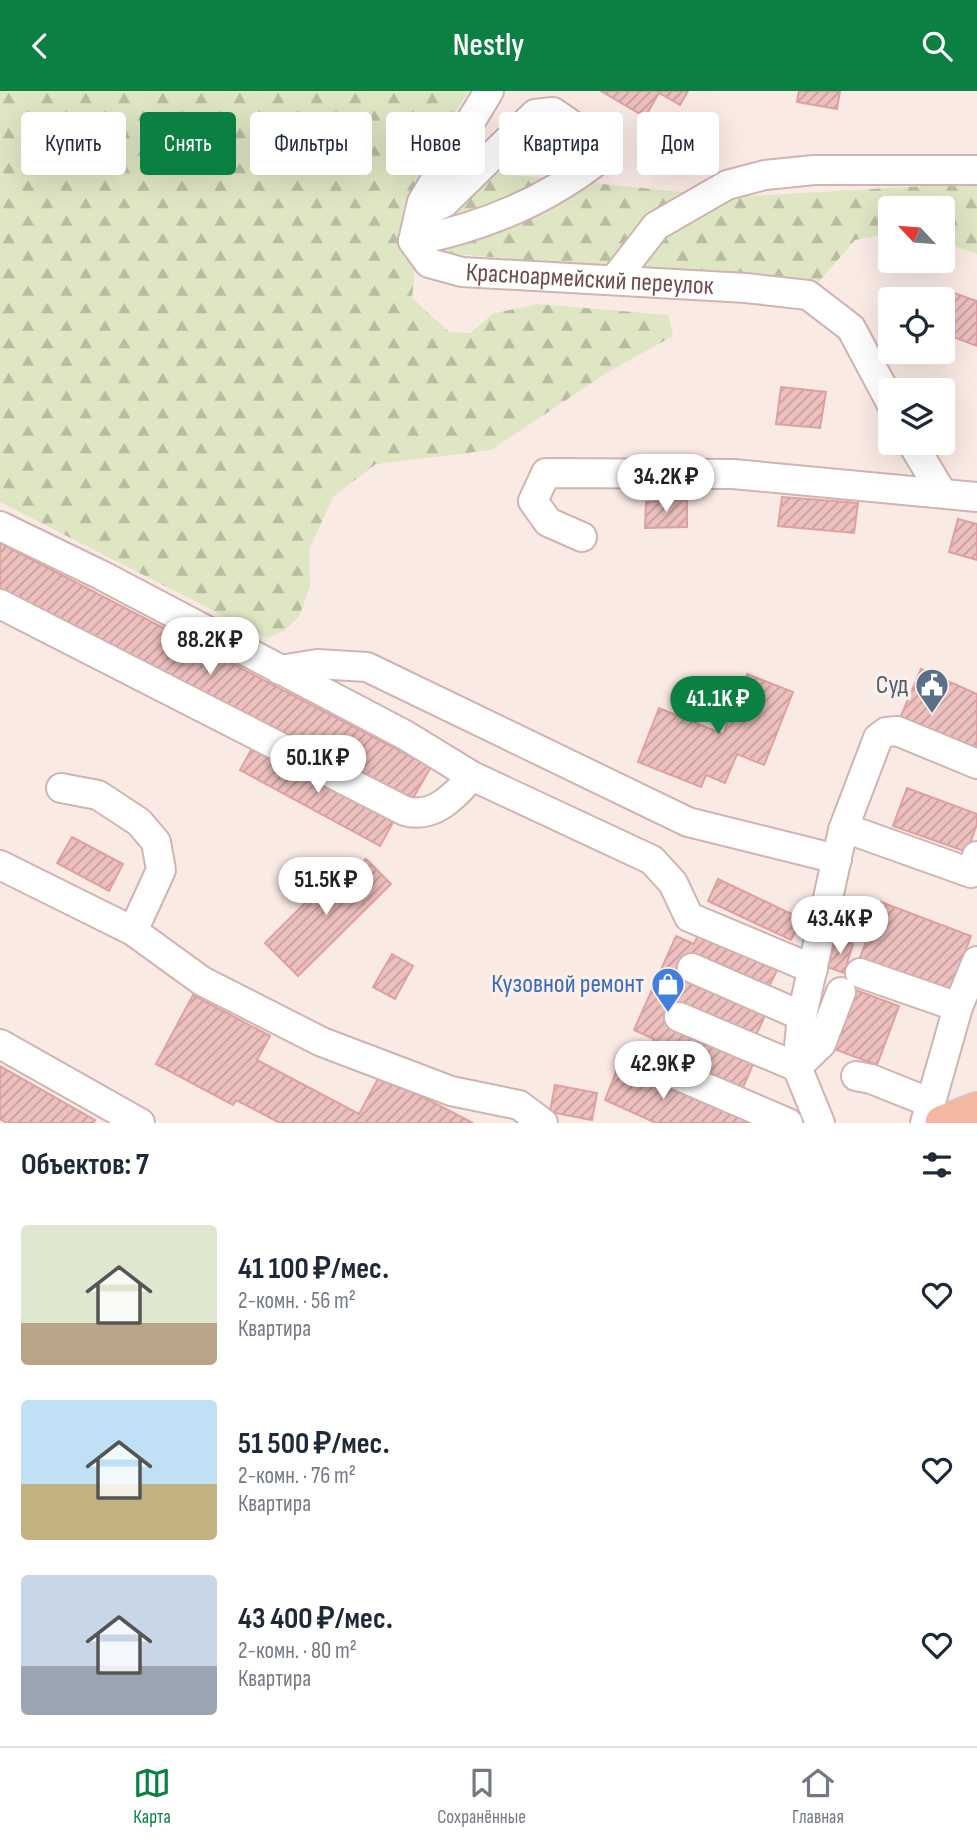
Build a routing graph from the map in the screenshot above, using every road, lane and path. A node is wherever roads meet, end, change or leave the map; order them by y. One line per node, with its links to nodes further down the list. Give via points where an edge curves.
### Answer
1 (489, 91): 3 (street, via 422,202)
2 (977, 170): 4 (street, via 814,170 727,185 656,226)
3 (416, 228): 3 (street, via 453,233 563,187 598,160 598,143 553,112 535,114); 4 (street, Красноармейский переулок, via 429,263 462,272)
4 (614, 280): 5 (street, Красноармейский переулок, via 808,295 850,328)
5 (878, 379)
6 (919, 455): 7 (street)
7 (942, 493): 8 (street); 10 (street, via 733,474 546,473 533,501 548,522)
8 (977, 497)
9 (0, 526): 12 (street)
10 (582, 537)
11 (0, 604): 14 (street, via 405,811 421,815 434,809)
12 (280, 670): 14 (street, via 405,735); 18 (street, via 317,664 367,667 688,822)
13 (977, 764): 16 (street, via 917,738 886,732 878,738)
14 (472, 776): 23 (street, via 652,860 673,883 689,917)
15 (61, 788): 20 (street, via 98,795 139,822 156,842 161,870)
16 (843, 830): 17 (street, via 971,873); 18 (street)
17 (977, 856)
18 (837, 859): 23 (street)
19 (0, 865): 20 (street)
20 (133, 931): 34 (street, via 202,981 322,1042 450,1091 519,1105)
21 (977, 961): 24 (street)
22 (692, 968): 25 (street)
23 (813, 969): 25 (street)
24 (958, 1006): 29 (street, via 851,983 821,1044); 32 (street)
25 (802, 1016): 29 (street)
26 (679, 1017): 29 (street)
27 (0, 1044): 33 (street)
28 (644, 1061): 35 (street)
29 (797, 1067): 36 (street)
30 (856, 1076): 32 (street)
31 (977, 1109): 32 (main road)
32 (933, 1116)
33 (140, 1123)
34 (543, 1123)
35 (788, 1123)
36 (820, 1123)

